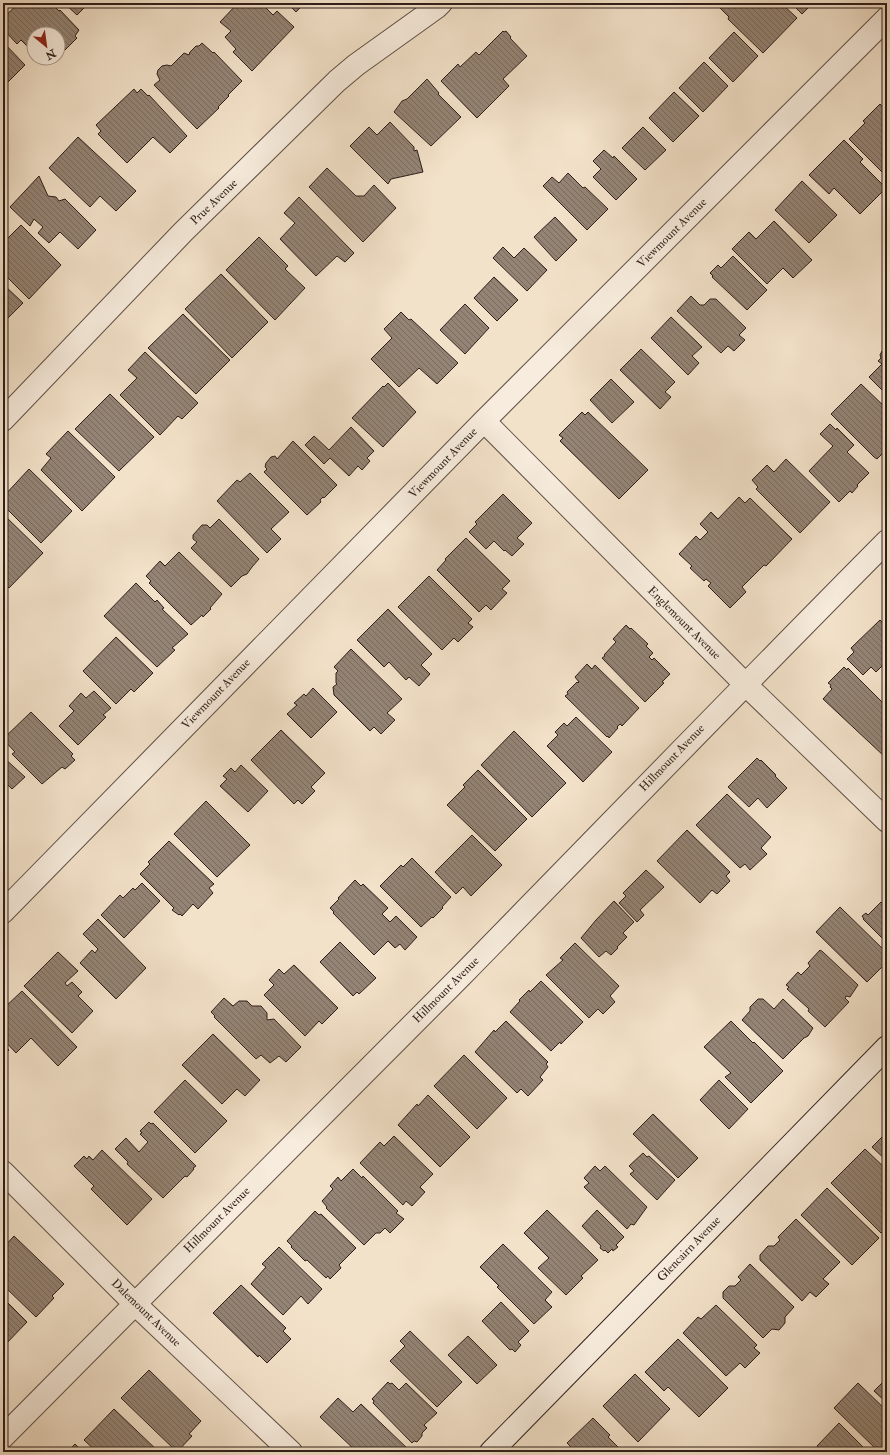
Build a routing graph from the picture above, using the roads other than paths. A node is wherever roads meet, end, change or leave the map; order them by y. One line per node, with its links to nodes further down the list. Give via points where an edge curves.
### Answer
1 (441, 3): 3 (street, Prue Avenue, via 337,81 184,232)
2 (887, 18): 4 (street, Viewmount Avenue)
3 (3, 420)
4 (484, 421): 6 (street, Englemount Avenue); 8 (street, Viewmount Avenue)
5 (887, 541): 6 (street, Hillmount Avenue)
6 (745, 684): 7 (street, Englemount Avenue); 11 (street, Hillmount Avenue, via 462,975)
7 (887, 821)
8 (3, 912)
9 (887, 1047): 14 (street, Glencairn Avenue)
10 (3, 1172): 11 (street, Dalemount Avenue)
11 (134, 1303): 12 (street, Hillmount Avenue); 13 (street, Dalemount Avenue)
12 (3, 1438)
13 (290, 1452)
14 (491, 1452)

